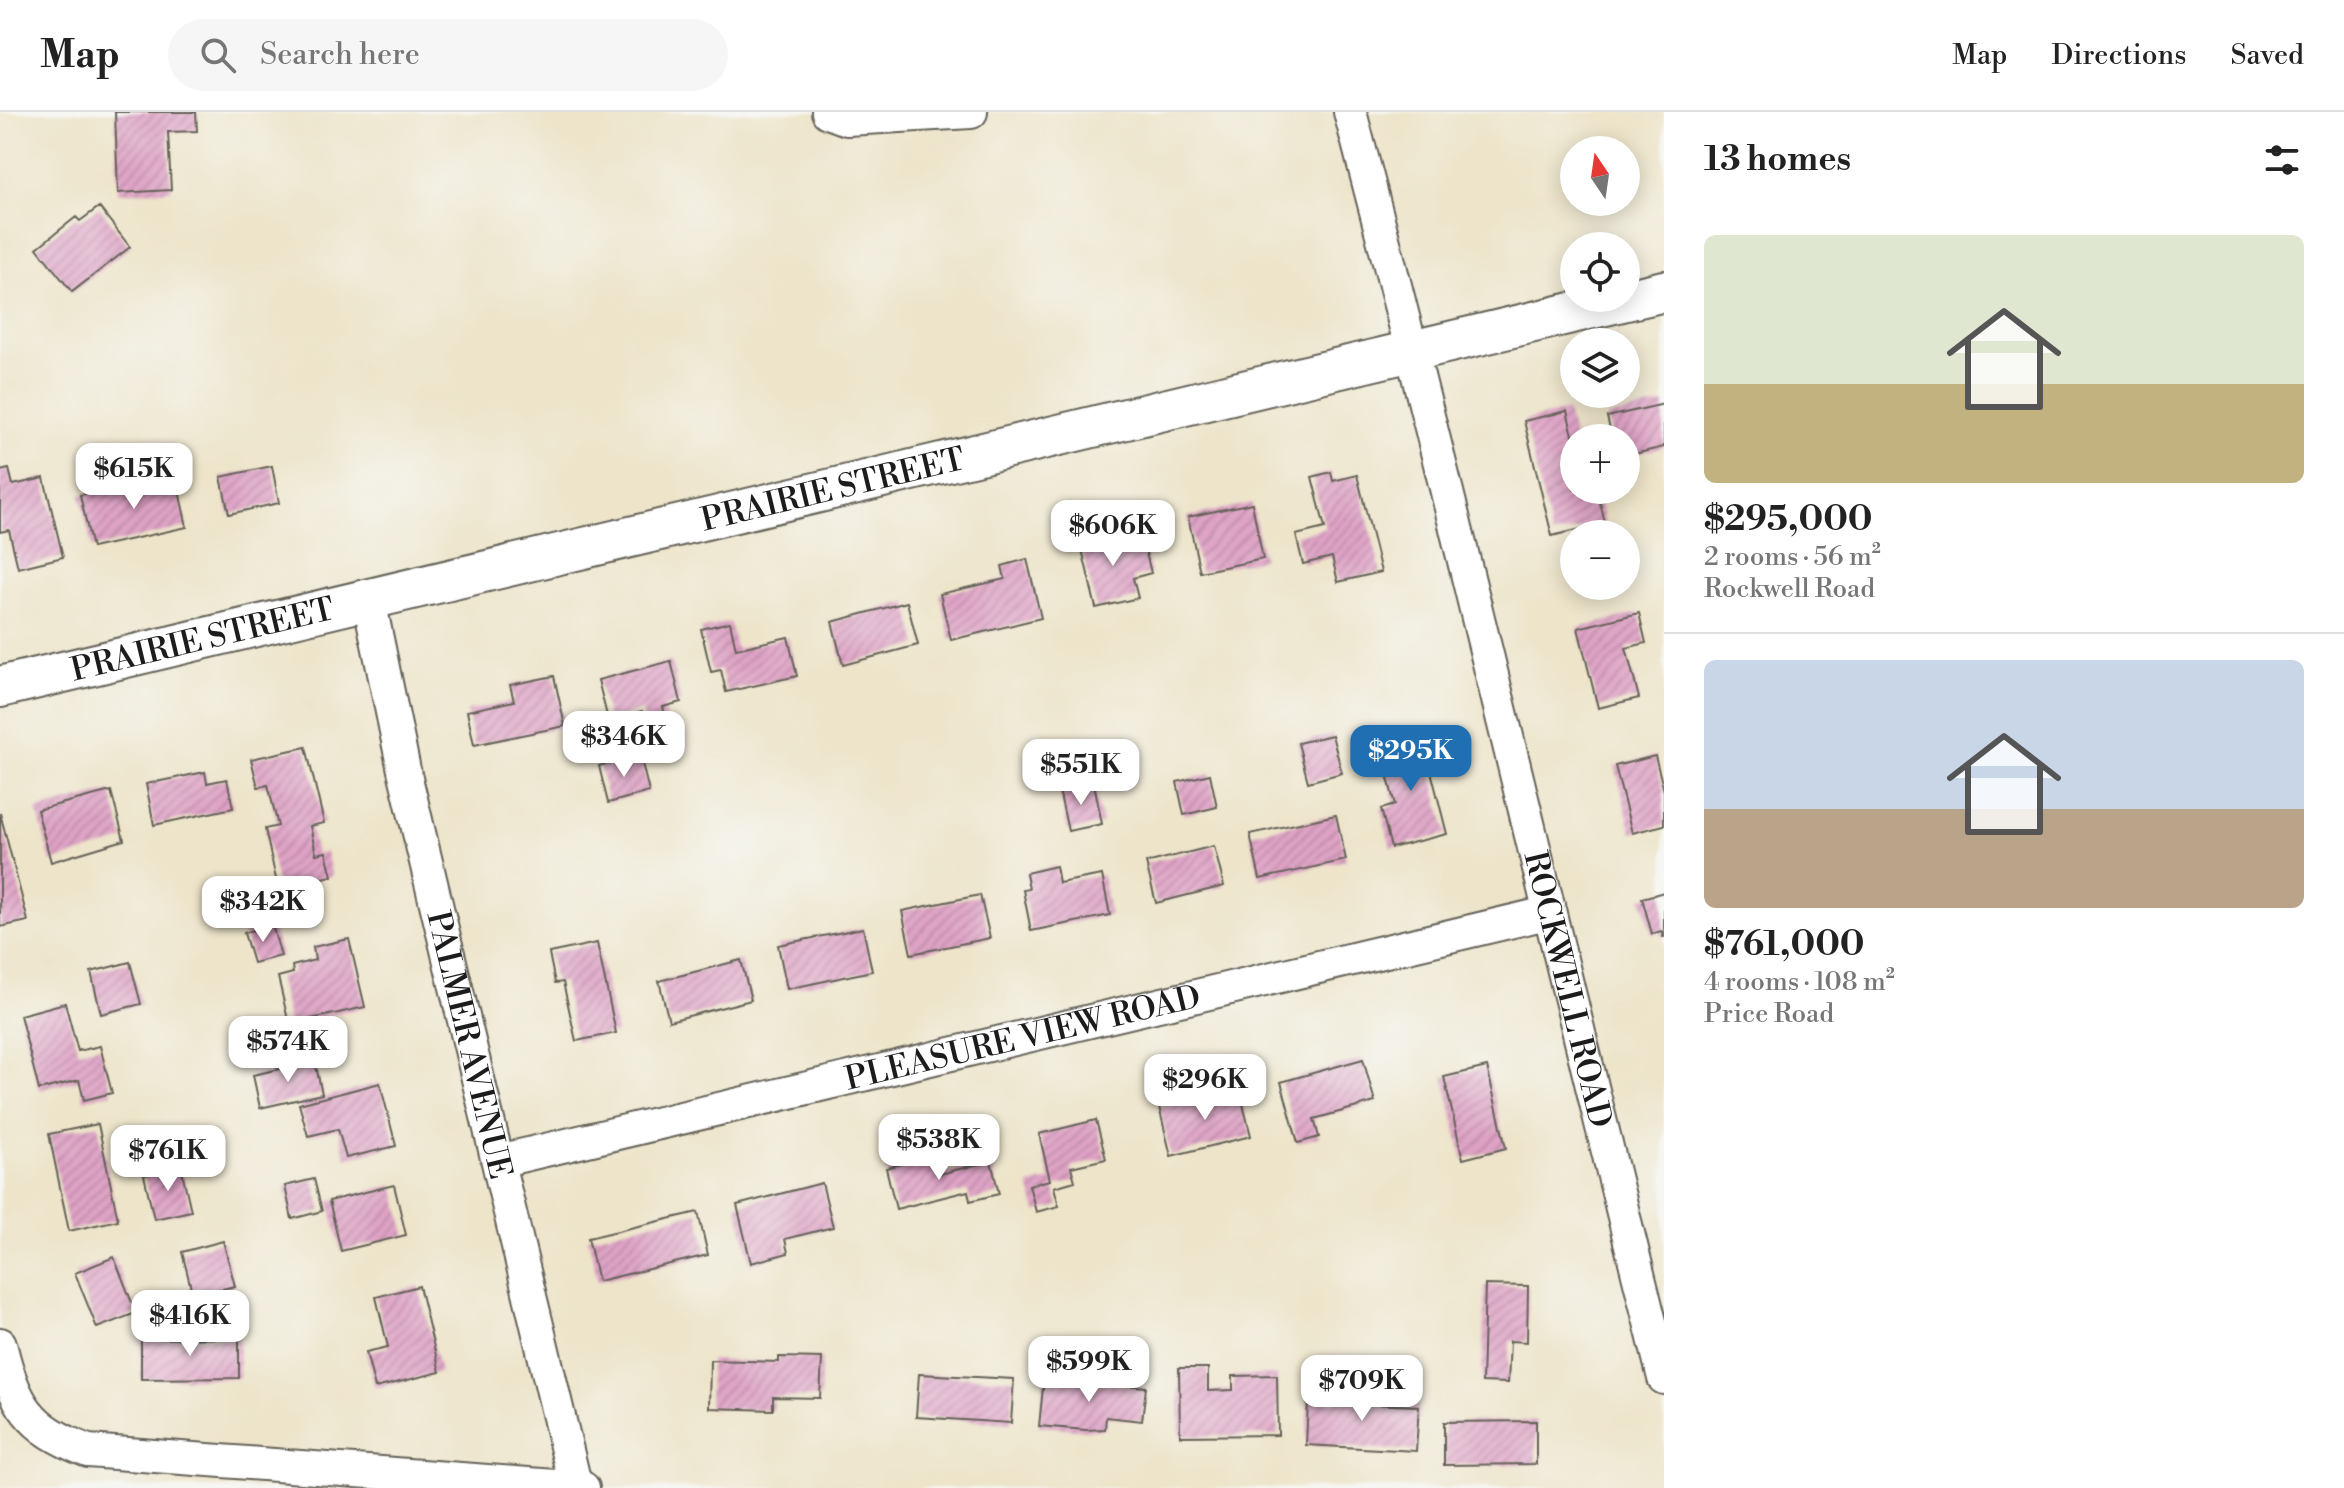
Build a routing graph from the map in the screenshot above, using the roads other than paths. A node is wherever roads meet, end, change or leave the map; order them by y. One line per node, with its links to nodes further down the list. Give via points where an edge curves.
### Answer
1 (828, 112): 2 (street, via 847,119)
2 (971, 112)
3 (1350, 112): 5 (street, ROCKWELL ROAD)
4 (1664, 291): 5 (street, PRAIRIE STREET)
5 (1413, 351): 6 (street, PRAIRIE STREET); 8 (street, ROCKWELL ROAD)
6 (369, 600): 7 (street, PRAIRIE STREET); 9 (street, PALMER AVENUE, via 404,770)
7 (0, 687)
8 (1547, 913): 9 (street, PLEASURE VIEW ROAD); 11 (street, ROCKWELL ROAD)
9 (499, 1161): 12 (street, PALMER AVENUE)
10 (0, 1344): 12 (street, via 22,1409 40,1428 88,1451)
11 (1664, 1378)
12 (576, 1488): 13 (street)
13 (583, 1488)

